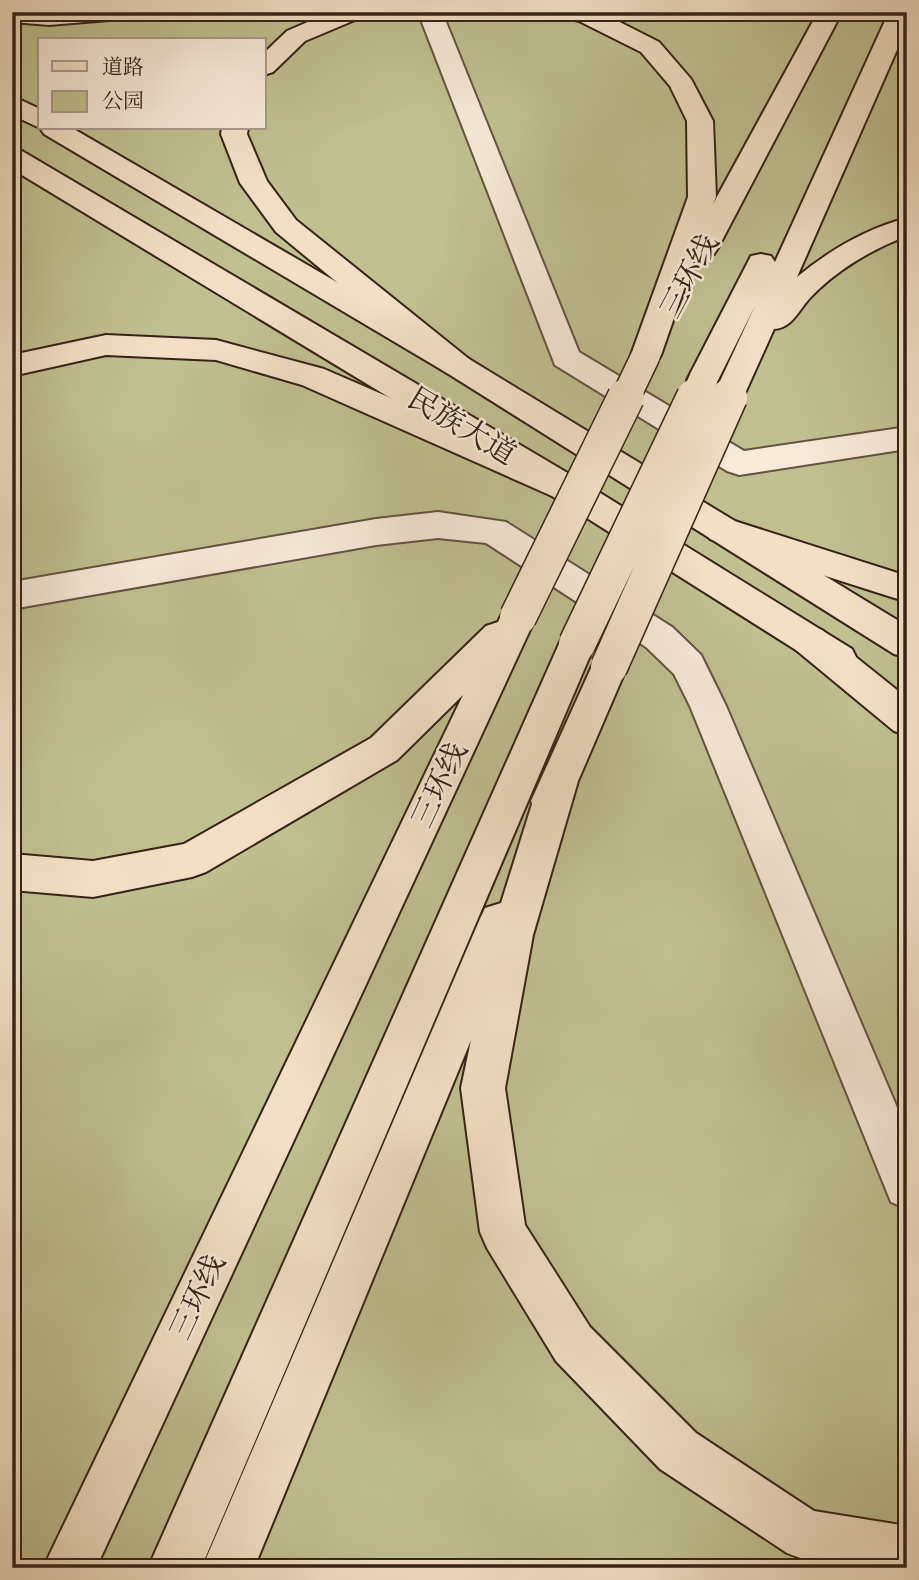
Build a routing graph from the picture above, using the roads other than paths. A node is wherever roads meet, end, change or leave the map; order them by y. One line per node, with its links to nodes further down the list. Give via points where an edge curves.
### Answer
1 (121, 12): 8 (main road, via 49,18)
2 (353, 12): 9 (main road, via 296,36)
3 (430, 12): 21 (street, via 566,358 739,463)
4 (572, 12): 16 (main road, via 650,47 682,84 700,121 702,197)
5 (830, 12): 16 (main road, 三环线)
6 (884, 12): 20 (main road, 三环线)
7 (901, 12): 17 (main road)
8 (12, 15)
9 (266, 65)
10 (12, 104): 11 (main road)
11 (38, 119)
12 (56, 130): 19 (main road, 民族大道)
13 (235, 130): 19 (main road, via 254,183 286,226)
14 (12, 157): 22 (main road, 民族大道)
15 (907, 226): 17 (main road, via 893,229 836,262 807,284)
16 (646, 355): 26 (main road, 三环线, bridge)
17 (746, 357): 20 (main road)
18 (12, 366): 22 (main road, via 106,345 216,350 313,377)
19 (458, 366): 23 (main road, 民族大道)
20 (717, 386): 29 (main road, bridge)
21 (907, 438)
22 (564, 487): 27 (main road, 民族大道)
23 (722, 530): 24 (main road); 28 (main road, 民族大道)
24 (907, 589)
25 (12, 596): 34 (street, via 438,525 494,531 659,637 688,665 708,706)
26 (518, 617): 33 (main road, via 384,749 192,860 93,878); 36 (main road, 三环线)
27 (809, 640): 30 (main road, 民族大道); 31 (main road)
28 (907, 645)
29 (593, 655): 32 (main road); 37 (main road)
30 (907, 702)
31 (907, 720)
32 (561, 777): 35 (main road, via 512,935 483,1088 503,1232 573,1344 678,1451 805,1535); 38 (main road)
33 (12, 872)
34 (907, 1186)
35 (907, 1552)
36 (69, 1568)
37 (174, 1568)
38 (228, 1568)

